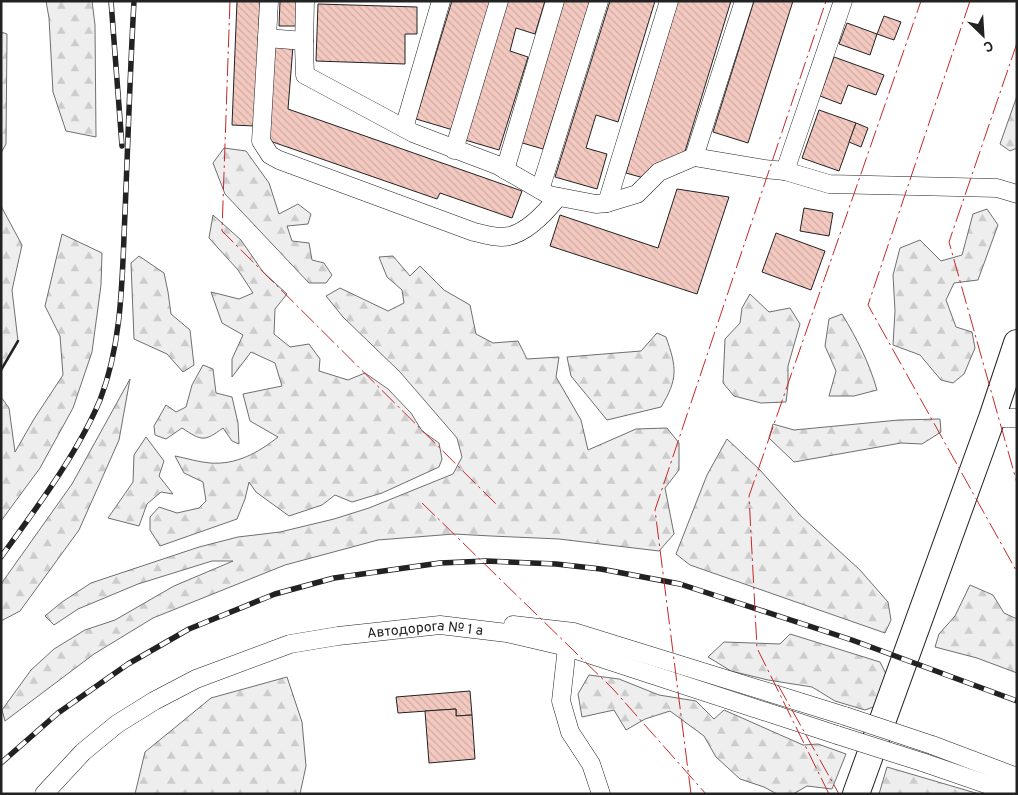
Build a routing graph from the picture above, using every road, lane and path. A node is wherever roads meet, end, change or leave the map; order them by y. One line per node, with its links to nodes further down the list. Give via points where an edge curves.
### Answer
1 (268, 1): 10 (street)
2 (305, 1): 11 (street)
3 (441, 1): 12 (street)
4 (499, 1): 13 (street)
5 (555, 1): 15 (street)
6 (599, 1): 17 (street)
7 (669, 1): 20 (street)
8 (744, 1): 14 (street)
9 (843, 1): 16 (street)
10 (267, 38): 11 (street); 19 (street, via 261,142 270,155 279,160 474,232 494,236 509,236 525,229)
11 (304, 41): 12 (street, via 305,75)
12 (404, 128): 13 (street)
13 (454, 150): 15 (street)
14 (694, 157): 16 (street); 20 (street, via 659,172 637,194)
15 (505, 170): 17 (street)
16 (785, 171): 18 (street, via 829,184 997,188)
17 (540, 190): 19 (street)
18 (1017, 194)
19 (558, 197): 20 (street)
20 (607, 203)
21 (1017, 344): 22 (highway)
22 (1004, 418): 28 (highway)
23 (440, 625): 24 (street, Автодорога № 1 а, via 508,633); 25 (street, bridge, via 511,624 574,632 845,716); 26 (street, Автодорога № 1 а, via 290,644 196,679 118,724 83,752)
24 (568, 647): 27 (street, via 561,701 570,732 591,764); 29 (street, Автодорога № 1 а, bridge)
25 (1017, 777)
26 (44, 794)
27 (601, 794)
28 (856, 794)
29 (1015, 794)

